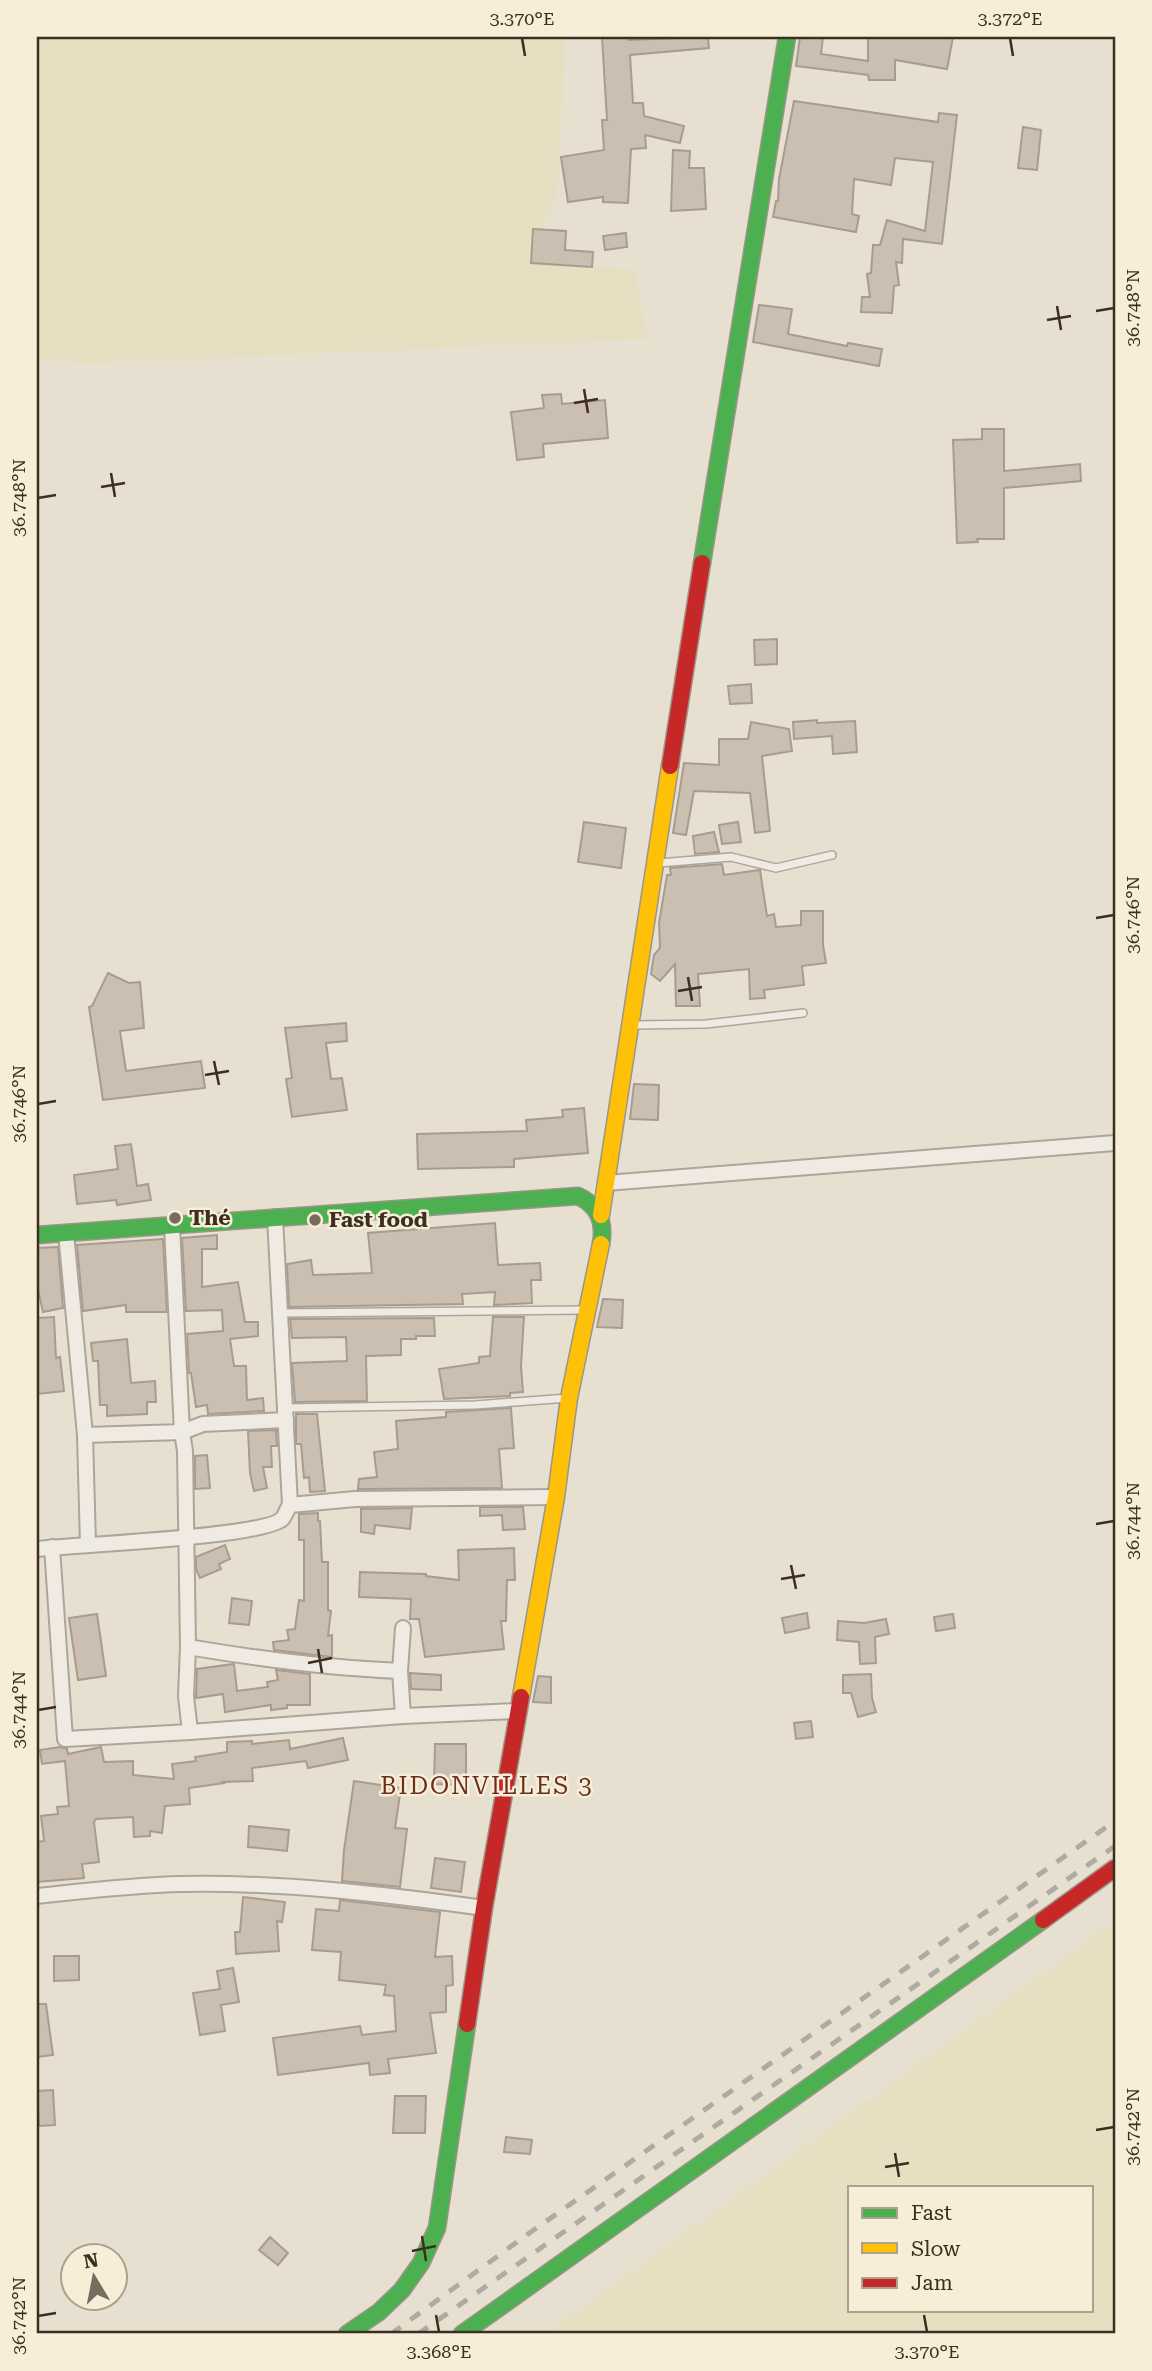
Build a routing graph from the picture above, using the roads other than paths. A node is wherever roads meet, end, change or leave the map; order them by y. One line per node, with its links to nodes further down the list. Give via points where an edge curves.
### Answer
1 (786, 37): 3 (street)
2 (832, 855): 3 (lane, via 776,868 731,857)
3 (655, 863): 5 (street)
4 (803, 1013): 5 (lane, via 706,1024)
5 (630, 1026): 7 (street)
6 (1115, 1143): 7 (street)
7 (606, 1184): 8 (street)
8 (601, 1215): 9 (street, via 592,1202 579,1196); 13 (street, via 603,1233)
9 (275, 1217): 10 (street); 14 (street)
10 (172, 1226): 11 (street); 17 (street)
11 (66, 1233): 12 (street); 18 (street)
12 (37, 1235)
13 (586, 1310): 14 (lane); 15 (street)
14 (282, 1313): 16 (street)
15 (569, 1398): 16 (lane); 19 (street)
16 (286, 1414): 17 (street, via 203,1424); 20 (street)
17 (182, 1432): 18 (street); 21 (street)
18 (85, 1435): 22 (street)
19 (556, 1497): 20 (street, via 355,1499); 28 (street)
20 (290, 1505): 21 (street, via 281,1520 267,1526)
21 (186, 1538): 22 (street); 26 (street)
22 (88, 1545): 23 (street)
23 (52, 1547): 24 (street); 30 (street, via 65,1739)
24 (37, 1549)
25 (403, 1628): 27 (street)
26 (188, 1647): 27 (street, via 269,1661); 30 (street)
27 (400, 1671): 29 (street)
28 (518, 1711): 29 (street); 33 (street)
29 (402, 1716): 30 (street)
30 (190, 1732)
31 (1115, 1868): 35 (street)
32 (37, 1896): 33 (street, via 179,1884 242,1885)
33 (484, 1908): 34 (street, via 437,2228 407,2286 374,2317)
34 (346, 2334)
35 (462, 2334)

